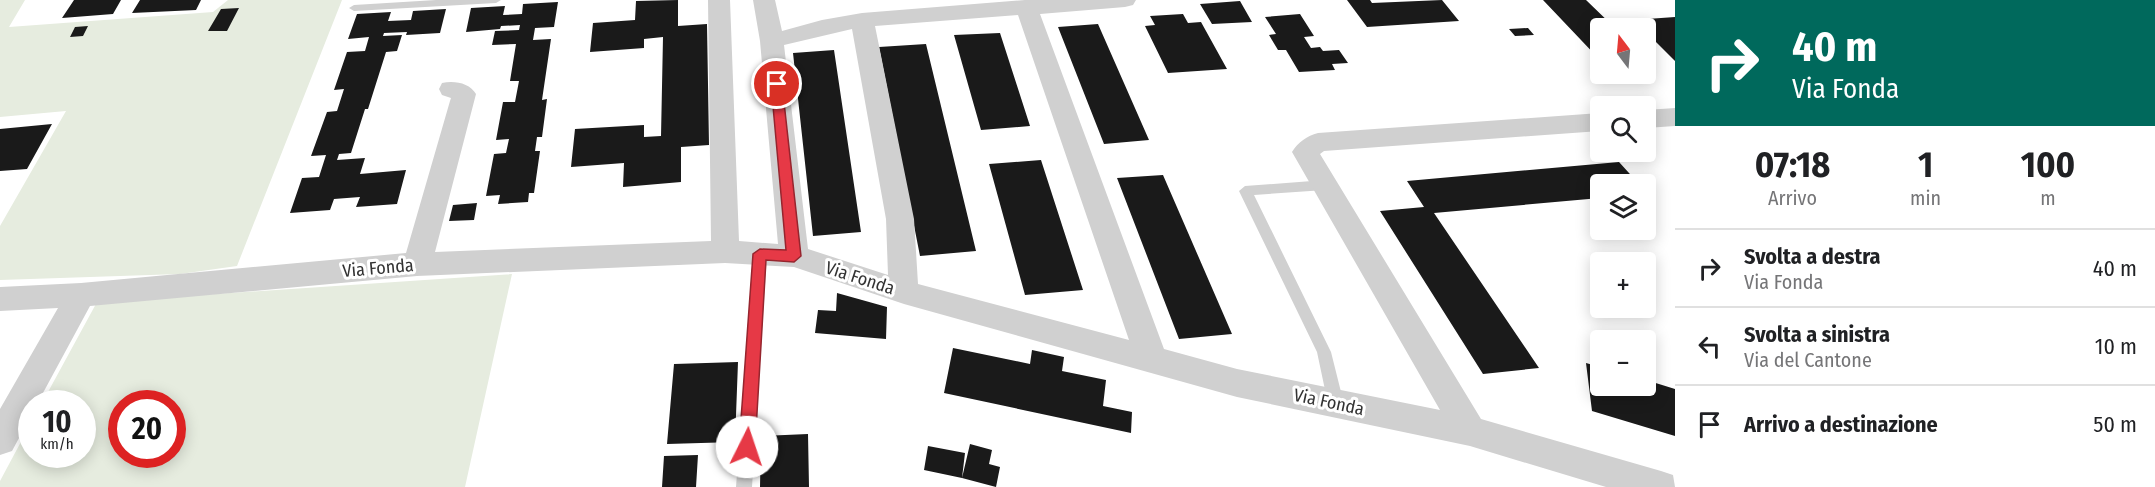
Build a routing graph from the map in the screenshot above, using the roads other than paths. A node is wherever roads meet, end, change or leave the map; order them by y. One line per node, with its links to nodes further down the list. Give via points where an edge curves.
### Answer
1 (496, 0): 5 (lane)
2 (719, 0): 15 (street)
3 (764, 0): 9 (street)
4 (1125, 0): 6 (street)
5 (460, 2): 7 (lane)
6 (1026, 7): 8 (street); 22 (street)
7 (354, 8)
8 (862, 20): 9 (street); 19 (street, via 900,219)
9 (772, 40): 17 (street)
10 (451, 89): 18 (street, via 464,94 463,101)
11 (1675, 117): 12 (street)
12 (1656, 118)
13 (1590, 123): 14 (street, via 1318,142 1305,152)
14 (1325, 185): 25 (lane, via 1245,191 1324,352); 28 (street)
15 (724, 252): 16 (street, Via Fonda); 18 (street, Via Fonda)
16 (760, 254): 17 (street, Via Fonda); 30 (lane)
17 (794, 256): 19 (street, Via Fonda)
18 (417, 264): 20 (street, Via Fonda)
19 (904, 292): 22 (street, Via Fonda)
20 (81, 295): 21 (street, Via Fonda); 23 (street)
21 (0, 299)
22 (1152, 360): 25 (street, Via Fonda)
23 (28, 390)
24 (18, 399): 27 (lane)
25 (1336, 404): 28 (street, Via Fonda)
26 (18, 408): 29 (street)
27 (0, 411)
28 (1470, 431): 31 (street, Via Fonda)
29 (0, 440)
30 (744, 487)
31 (1661, 487)

